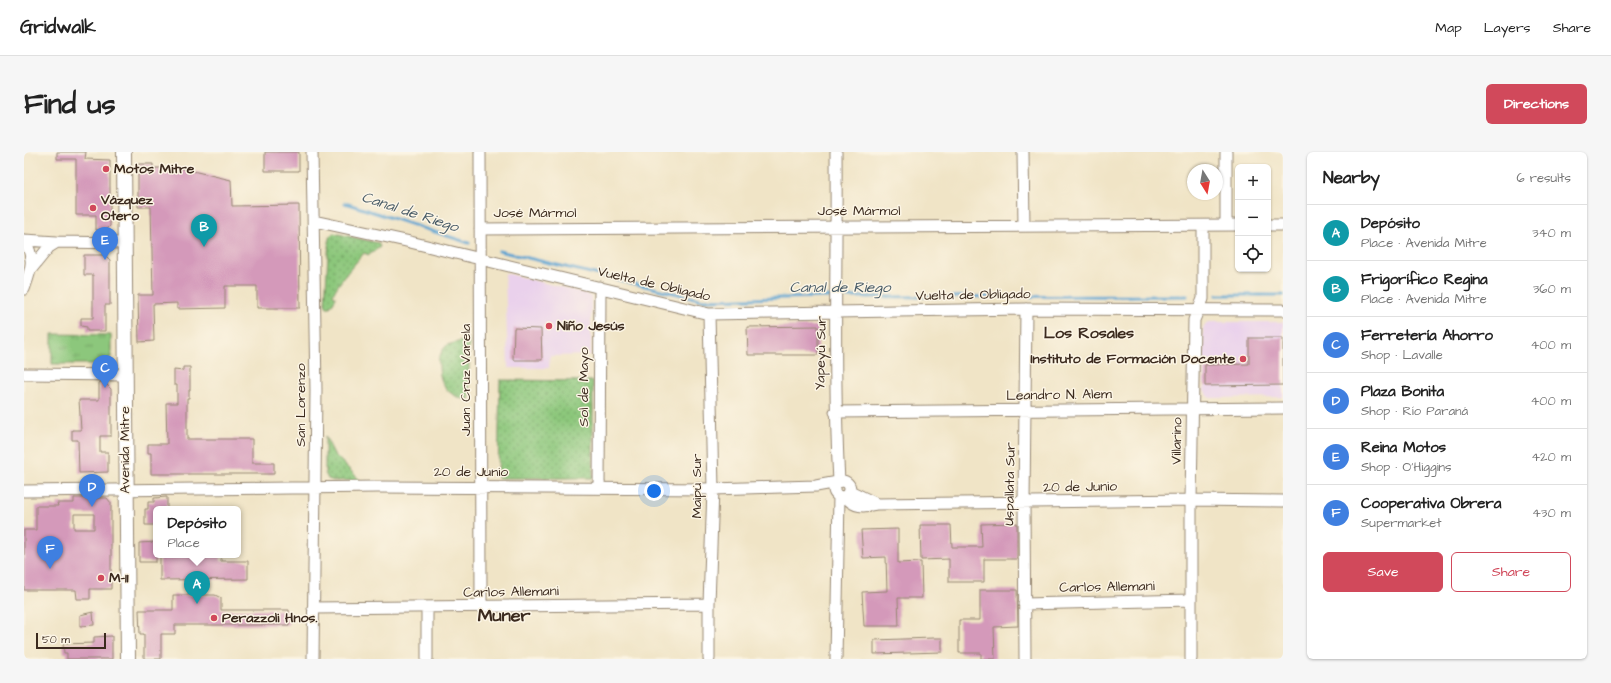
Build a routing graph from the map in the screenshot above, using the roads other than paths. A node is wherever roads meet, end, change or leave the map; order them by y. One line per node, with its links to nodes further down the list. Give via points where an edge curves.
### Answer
1 (124, 152): 18 (main road, Avenida Mitre)
2 (312, 152): 7 (street, San Lorenzo)
3 (480, 152): 15 (street, Juan Cruz Varela)
4 (836, 152): 12 (street, Yapeyú Sur)
5 (1023, 152): 13 (street)
6 (1226, 152): 8 (street)
7 (314, 221): 19 (street, Vuelta de Obligado); 37 (street, San Lorenzo)
8 (1226, 225): 9 (street, José Mármol); 14 (street, José Mármol)
9 (1235, 225)
10 (1271, 225): 11 (street)
11 (1283, 225)
12 (837, 226): 13 (street, José Mármol); 15 (street, José Mármol); 23 (street, Yapeyú Sur)
13 (1024, 226): 14 (street, José Mármol)
14 (1203, 226): 24 (street, Villarino, via 1203,299)
15 (480, 229): 19 (street, Juan Cruz Varela)
16 (24, 240): 17 (street); 20 (street, via 32,258)
17 (57, 242): 18 (street); 20 (street, via 49,247)
18 (124, 243): 29 (main road, Avenida Mitre)
19 (480, 258): 21 (street, Vuelta de Obligado); 35 (street, Juan Cruz Varela)
20 (32, 268): 22 (street)
21 (600, 286): 27 (street, Vuelta de Obligado); 38 (street, Sol de Mayo)
22 (24, 289)
23 (837, 308): 25 (street, Vuelta de Obligado); 27 (street, Vuelta de Obligado); 33 (street, Yapeyú Sur)
24 (1199, 308): 25 (street, Vuelta de Obligado); 26 (street, Vuelta de Obligado); 30 (street, Villarino, via 1194,320)
25 (1026, 309): 32 (street, Uspallata Sur)
26 (1283, 310)
27 (709, 314): 39 (street, Maipú Sur)
28 (24, 374): 29 (street)
29 (125, 375): 41 (main road, Avenida Mitre)
30 (1192, 408): 31 (street, Leandro N. Alem); 32 (street, Leandro N. Alem); 43 (street, Villarino)
31 (1283, 408)
32 (1026, 410): 33 (street, Leandro N. Alem); 45 (street, Uspallata Sur)
33 (835, 412): 34 (street, Yapeyú Sur)
34 (838, 482): 36 (street, 20 de Junio); 42 (street, via 847,483)
35 (481, 486): 37 (street, 20 de Junio); 38 (street, 20 de Junio); 51 (street, Juan Cruz Varela)
36 (816, 486): 39 (street, 20 de Junio); 42 (street, 20 de Junio)
37 (316, 488): 41 (street, 20 de Junio); 49 (street, San Lorenzo)
38 (599, 488): 39 (street, 20 de Junio)
39 (713, 489): 47 (street, Maipú Sur)
40 (24, 491): 41 (street, 20 de Junio)
41 (126, 491): 52 (main road, Avenida Mitre)
42 (842, 494): 45 (street, 20 de Junio, via 855,505 866,507 877,504); 56 (street)
43 (1191, 500): 44 (street, 20 de Junio); 45 (street, 20 de Junio); 46 (street, Villarino)
44 (1283, 501)
45 (1024, 503): 48 (street, Uspallata Sur)
46 (1191, 600): 48 (street, Carlos Allemani); 58 (street, Villarino)
47 (709, 604): 51 (street, Carlos Allemani); 55 (street, Maipú Sur)
48 (1024, 604): 57 (street, Uspallata Sur)
49 (313, 608): 50 (street, Carlos Allemani); 53 (street, San Lorenzo)
50 (427, 608): 51 (street, Carlos Allemani); 54 (street)
51 (481, 608)
52 (127, 657)
53 (313, 659)
54 (427, 659)
55 (709, 659)
56 (836, 659)
57 (1025, 659)
58 (1191, 659)

